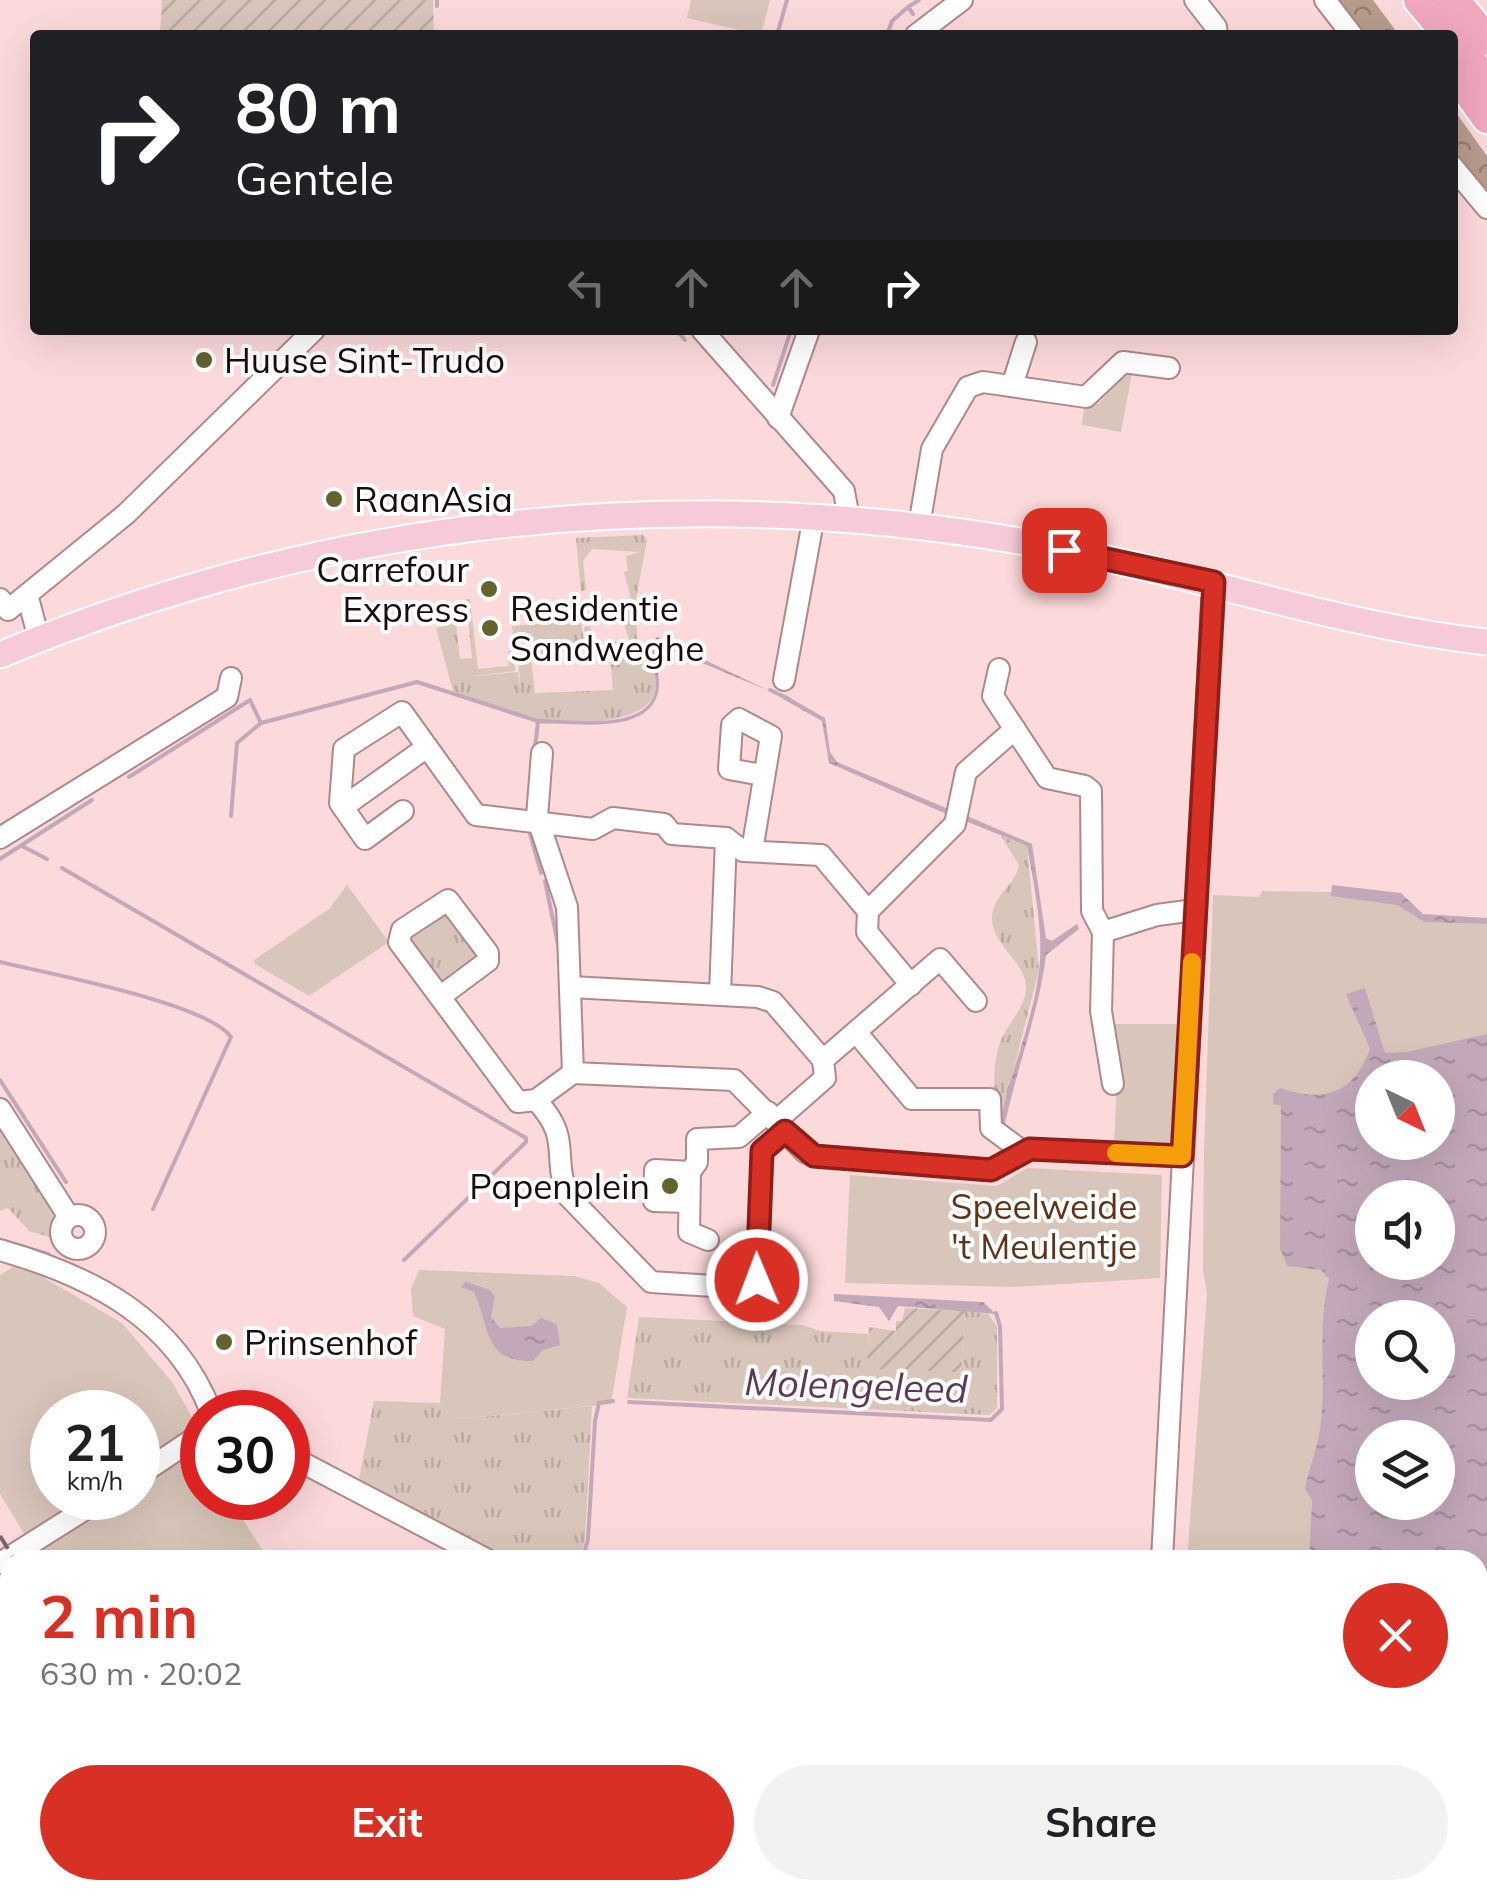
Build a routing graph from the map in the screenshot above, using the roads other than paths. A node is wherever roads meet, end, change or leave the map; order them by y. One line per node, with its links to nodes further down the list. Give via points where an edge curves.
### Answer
1 (962, 0): 8 (street)
2 (1196, 0): 9 (street)
3 (1325, 0): 10 (street)
4 (1406, 0): 11 (highway)
5 (1419, 0): 12 (highway)
6 (1455, 0): 7 (highway); 13 (highway)
7 (1487, 19)
8 (923, 30)
9 (1216, 30)
10 (1348, 30)
11 (1425, 30)
12 (1444, 30)
13 (1487, 40)
14 (1458, 47): 16 (highway)
15 (1458, 78): 17 (highway)
16 (1487, 81)
17 (1487, 118)
18 (1458, 173): 19 (street)
19 (1487, 208)
20 (309, 335): 31 (street, via 151,491)
21 (706, 335): 26 (street)
22 (807, 335): 26 (street)
23 (1026, 342): 25 (street)
24 (1169, 368): 25 (street, via 1123,362 1086,397)
25 (1012, 386): 29 (street, via 975,383 962,394 932,449)
26 (778, 418): 28 (street, via 844,491)
27 (814, 516): 28 (main road); 33 (main road, via 680,512 488,523 240,571); 38 (street)
28 (849, 519): 29 (main road)
29 (920, 526): 30 (main road)
30 (1214, 582): 34 (main road, via 1387,626); 49 (street)
31 (28, 598): 32 (street, via 8,610); 33 (street)
32 (0, 599)
33 (39, 639): 35 (main road)
34 (1487, 642)
35 (0, 655)
36 (999, 669): 39 (street, via 993,696)
37 (231, 678): 46 (street, via 226,697)
38 (784, 680)
39 (1015, 729): 50 (street, via 966,772 960,812 949,832); 51 (street, via 1047,778 1091,792 1092,911)
40 (427, 747): 43 (street); 43 (street, via 402,712 344,749); 45 (street, via 476,815)
41 (542, 753): 45 (street)
42 (762, 775): 48 (street)
43 (343, 807): 44 (street, via 366,839)
44 (403, 811)
45 (538, 823): 47 (street, via 593,829 614,818 664,824 672,834); 53 (street, via 567,907)
46 (0, 838)
47 (726, 838): 48 (street); 54 (street)
48 (752, 851): 50 (street, via 821,855)
49 (1195, 910): 51 (street); 65 (street)
50 (868, 911): 52 (street, via 867,932)
51 (1103, 932): 60 (street, via 1101,1012)
52 (910, 985): 56 (street, via 940,959); 57 (street)
53 (570, 987): 54 (street); 59 (street)
54 (720, 994): 58 (street, via 773,1002)
55 (441, 996): 55 (street, via 398,935 448,900 488,961); 61 (street)
56 (976, 1001)
57 (856, 1032): 58 (street); 64 (street, via 912,1098 990,1099 992,1128)
58 (823, 1060): 63 (street, via 825,1078)
59 (573, 1074): 61 (street); 63 (street, via 734,1080)
60 (1113, 1084)
61 (527, 1101): 63 (street, via 552,1117 568,1196 651,1282 729,1287 757,1280 762,1151)
62 (0, 1109): 68 (street)
63 (776, 1121): 64 (street, via 814,1156 991,1170); 66 (street, via 739,1137 697,1138)
64 (1022, 1150): 65 (street)
65 (1182, 1156): 76 (street)
66 (690, 1172): 67 (street); 67 (street, via 654,1170 654,1201)
67 (688, 1202): 69 (street, via 689,1232)
68 (69, 1217)
69 (708, 1240)
70 (0, 1250): 71 (street, via 72,1273 135,1309 161,1332)
71 (197, 1390)
72 (310, 1467): 75 (street)
73 (68, 1520): 74 (street)
74 (21, 1550)
75 (469, 1550)
76 (1162, 1550)

